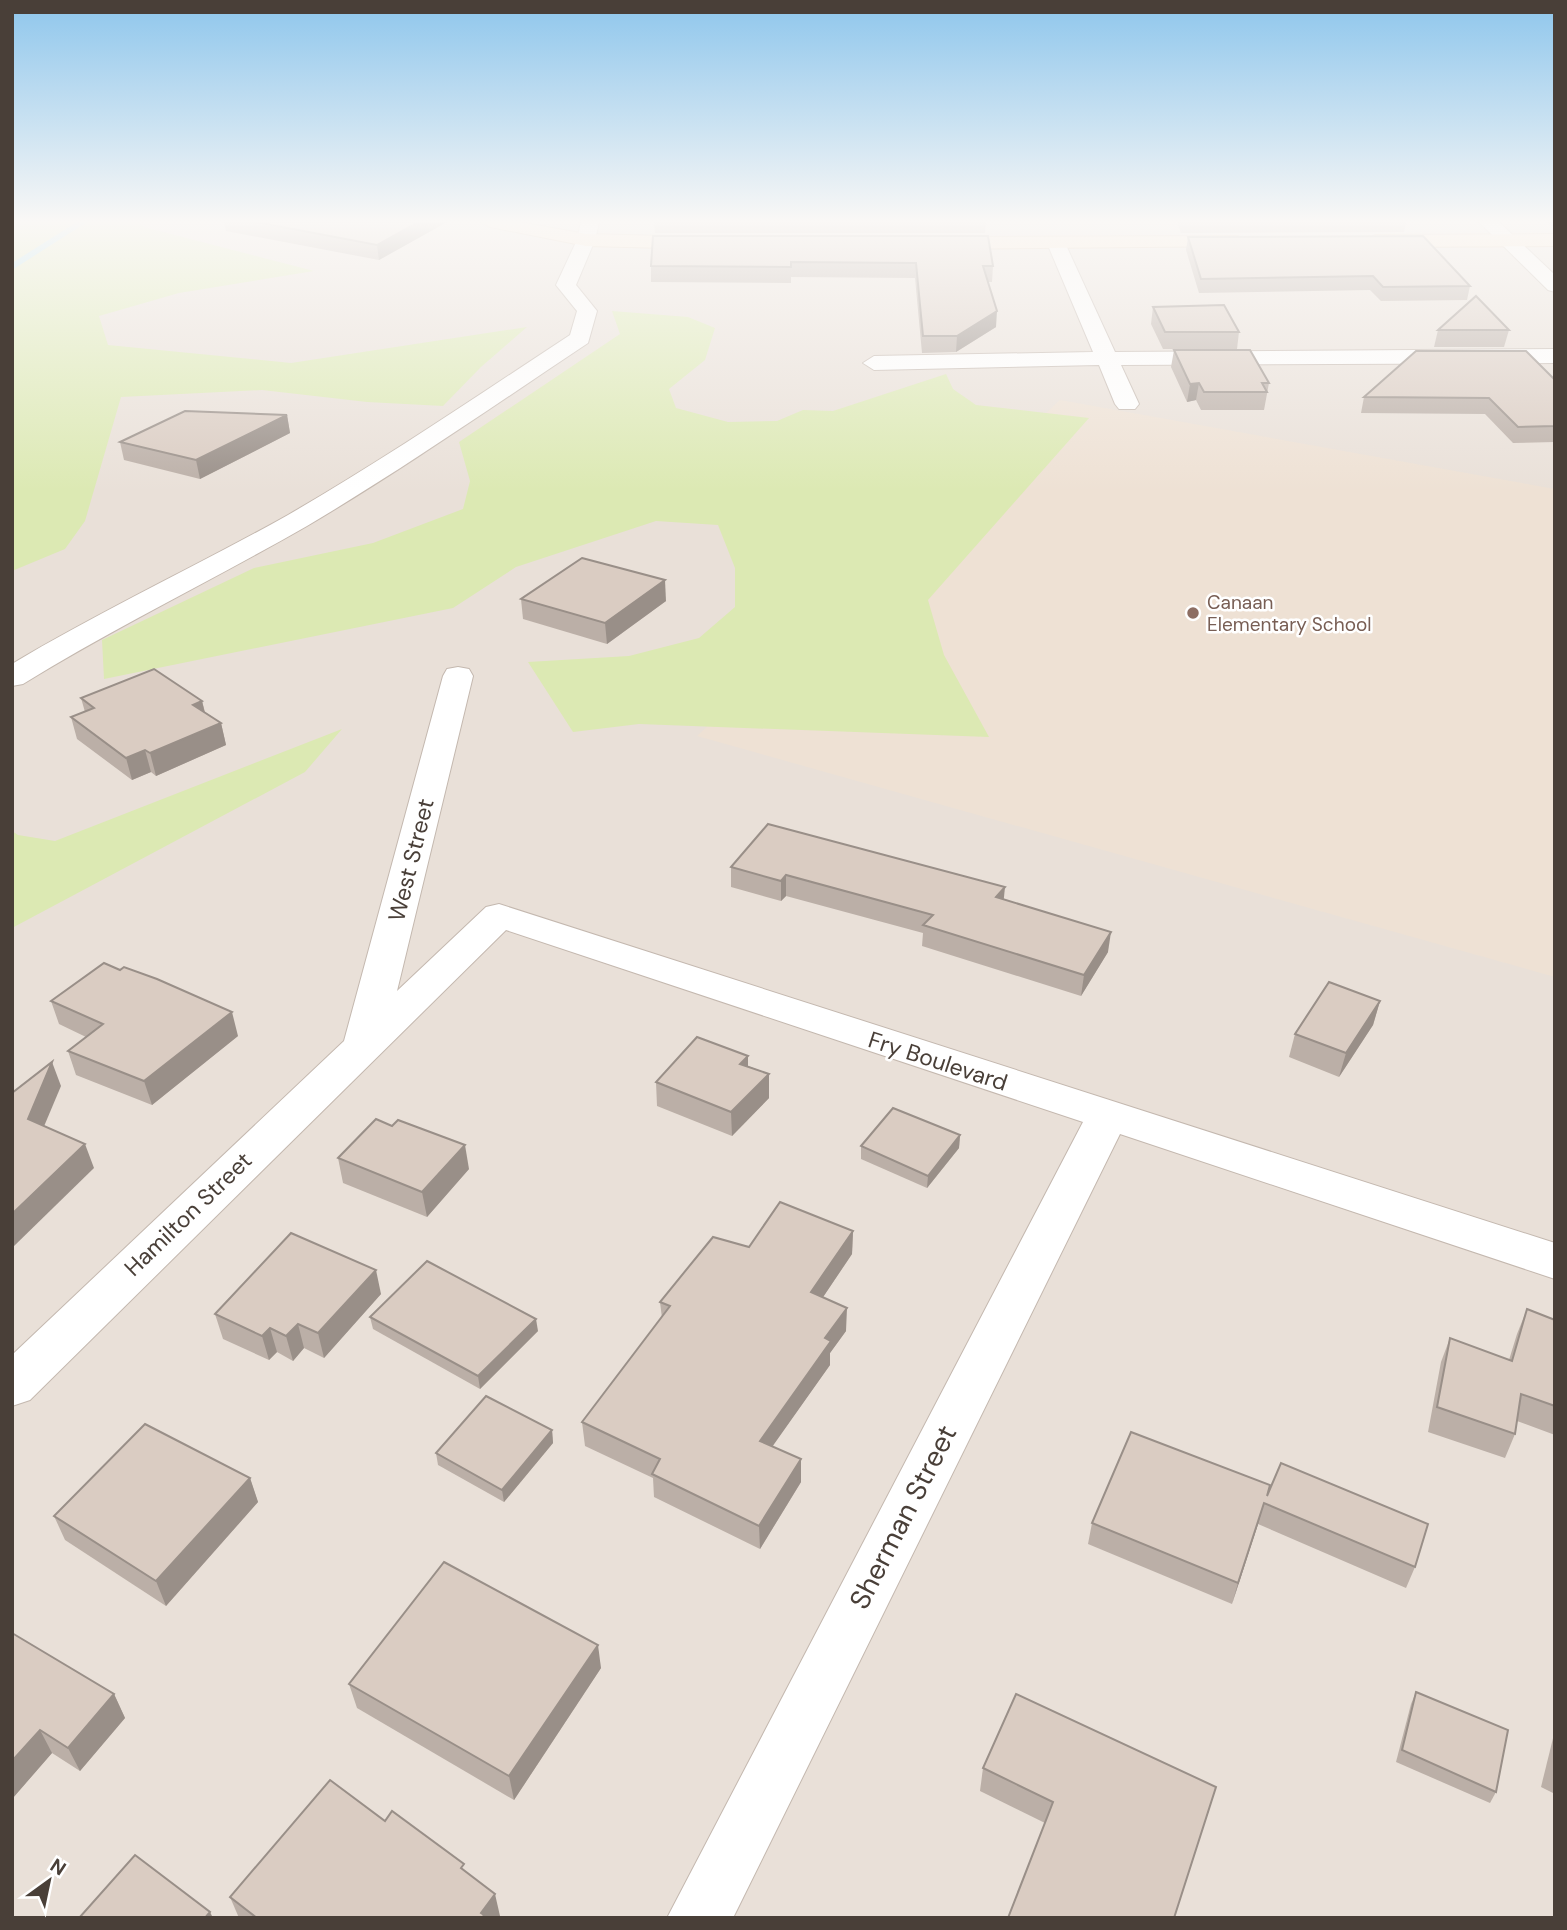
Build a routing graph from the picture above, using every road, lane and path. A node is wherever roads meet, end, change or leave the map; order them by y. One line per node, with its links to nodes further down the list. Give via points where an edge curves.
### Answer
1 (586, 312): 8 (street, via 580,338 379,472)
2 (1088, 312): 4 (street)
3 (1555, 356): 4 (street)
4 (1110, 359): 5 (street); 6 (street)
5 (874, 363)
6 (1127, 404)
7 (458, 676): 9 (street, West Street)
8 (12, 677)
9 (364, 1043): 10 (street, Fry Boulevard, via 499,915); 12 (street, Hamilton Street)
10 (1108, 1117): 11 (street, Fry Boulevard); 13 (street, Sherman Street)
11 (1555, 1261)
12 (12, 1385)
13 (699, 1918)

